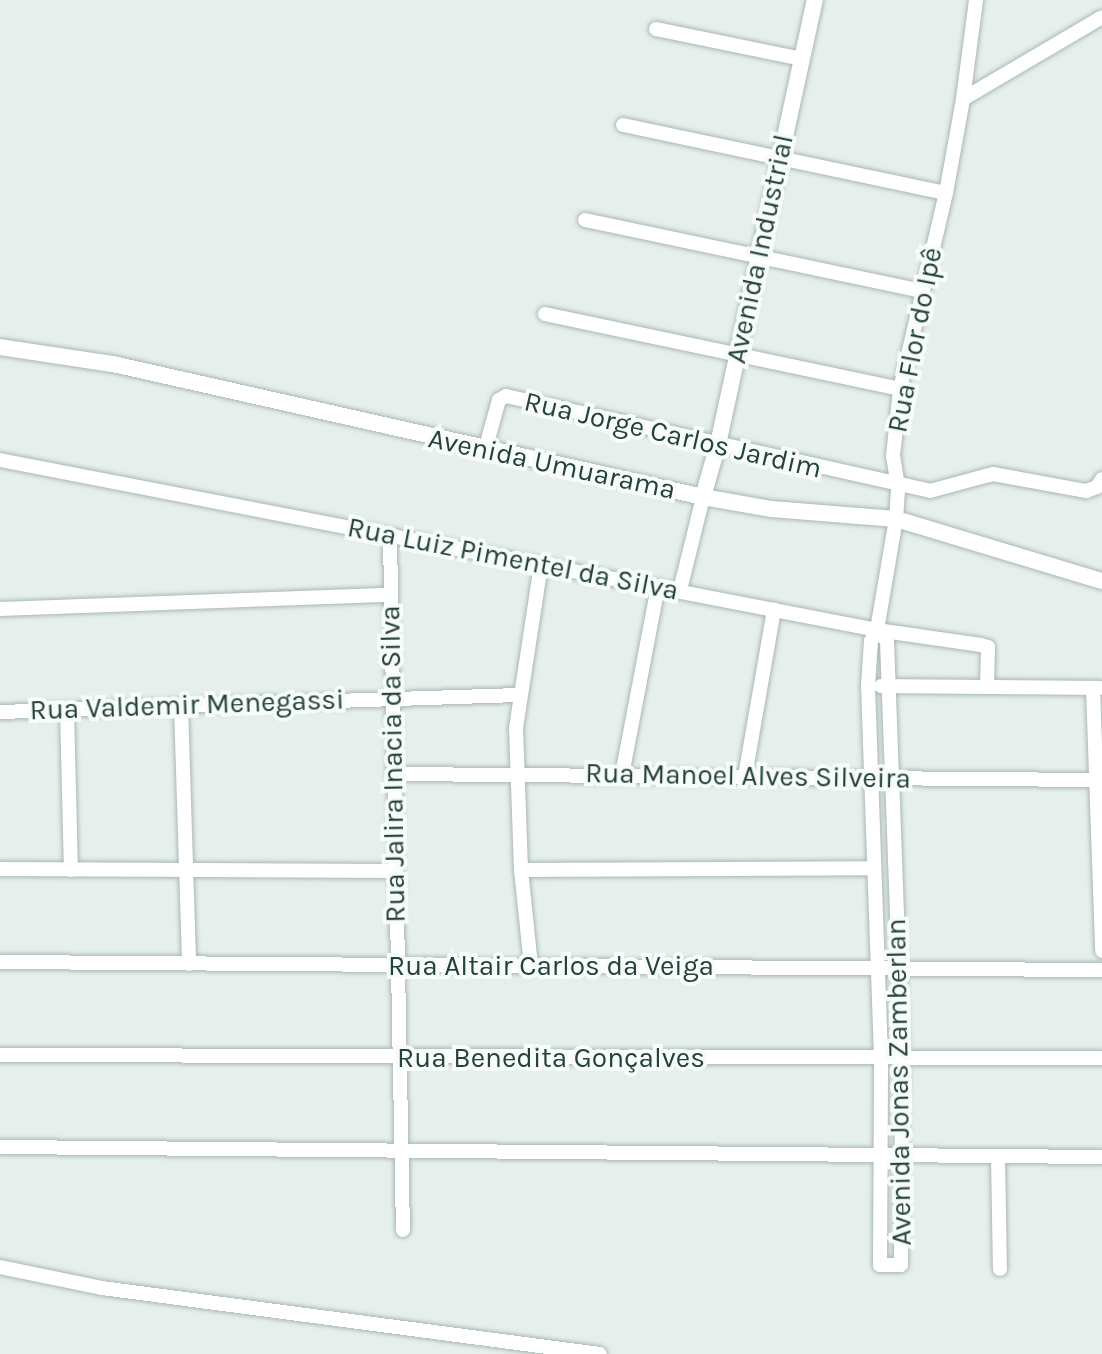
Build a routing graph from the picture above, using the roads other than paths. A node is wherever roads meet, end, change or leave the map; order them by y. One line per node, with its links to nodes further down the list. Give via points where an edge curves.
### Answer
1 (815, 0): 5 (street, Avenida Industrial)
2 (976, 0): 6 (street, Rua Flor do Ipê)
3 (1102, 17): 6 (street)
4 (656, 29): 5 (street)
5 (802, 59): 8 (street, Avenida Industrial)
6 (963, 99): 9 (street, Rua Flor do Ipê)
7 (623, 125): 8 (street)
8 (779, 159): 9 (street); 11 (street, Avenida Industrial)
9 (946, 193): 12 (street, Rua Flor do Ipê)
10 (585, 220): 11 (street)
11 (758, 257): 12 (street); 15 (street, Avenida Industrial)
12 (923, 291): 16 (street, Rua Flor do Ipê)
13 (545, 314): 15 (street)
14 (0, 347): 18 (street, Avenida Umuarama, via 113,364)
15 (737, 355): 16 (street); 17 (street, Avenida Industrial)
16 (900, 389): 21 (street, Rua Flor do Ipê, via 893,456)
17 (718, 444): 18 (street, Rua Jorge Carlos Jardim, via 506,396 499,400); 21 (street, Rua Jorge Carlos Jardim); 22 (street, Avenida Industrial)
18 (485, 450): 22 (street, Avenida Umuarama)
19 (0, 460): 24 (street, Rua Luiz Pimentel da Silva)
20 (1102, 479): 21 (street, Rua Jorge Carlos Jardim, via 1086,491 993,474 930,491)
21 (898, 487): 23 (street, Rua Flor do Ipê)
22 (703, 497): 23 (street, Avenida Umuarama, via 772,509); 28 (street)
23 (896, 519): 26 (street, Avenida Umuarama); 32 (street, Rua Flor do Ipê)
24 (390, 537): 25 (street, Rua Luiz Pimentel da Silva); 29 (street, Rua Jalira Inacia da Silva)
25 (541, 564): 27 (street, Rua Luiz Pimentel da Silva); 37 (street)
26 (1102, 581)
27 (658, 586): 28 (street, Rua Luiz Pimentel da Silva); 44 (street)
28 (680, 590): 31 (street, Rua Luiz Pimentel da Silva)
29 (389, 595): 30 (street); 38 (street, Rua Jalira Inacia da Silva)
30 (0, 609)
31 (774, 609): 32 (street, Rua Luiz Pimentel da Silva); 45 (street)
32 (877, 630): 33 (street, Avenida Jonas Zamberlan, via 871,641); 34 (street, Avenida Jonas Zamberlan, via 887,641); 35 (street, Rua Luiz Pimentel da Silva, via 988,647)
33 (868, 686): 34 (street); 46 (street, Avenida Jonas Zamberlan)
34 (889, 686): 35 (street); 47 (street, Avenida Jonas Zamberlan)
35 (987, 687): 36 (street)
36 (1098, 688): 48 (street)
37 (518, 695): 38 (street, Rua Valdemir Menegassi); 43 (street)
38 (391, 698): 39 (street, Rua Valdemir Menegassi); 42 (street, Rua Jalira Inacia da Silva)
39 (181, 706): 40 (street, Rua Valdemir Menegassi); 52 (street)
40 (67, 710): 41 (street, Rua Valdemir Menegassi); 51 (street)
41 (0, 712)
42 (394, 774): 43 (street, Rua Manoel Alves Silveira); 54 (street, Rua Jalira Inacia da Silva)
43 (516, 774): 44 (street, Rua Manoel Alves Silveira); 53 (street)
44 (622, 775): 45 (street, Rua Manoel Alves Silveira)
45 (745, 776): 46 (street, Rua Manoel Alves Silveira)
46 (871, 778): 47 (street, Rua Manoel Alves Silveira); 49 (street, Avenida Jonas Zamberlan)
47 (891, 778): 48 (street, Rua Manoel Alves Silveira); 61 (street, Avenida Jonas Zamberlan)
48 (1099, 780): 55 (street)
49 (873, 868): 53 (street); 62 (street, Avenida Jonas Zamberlan)
50 (0, 869): 51 (street)
51 (71, 870): 52 (street)
52 (186, 870): 54 (street); 58 (street)
53 (521, 870): 60 (street)
54 (395, 871): 59 (street, Rua Jalira Inacia da Silva)
55 (1101, 873): 56 (street)
56 (1102, 951)
57 (0, 962): 58 (street, Rua Altair Carlos da Veiga)
58 (189, 964): 59 (street, Rua Altair Carlos da Veiga)
59 (397, 965): 60 (street, Rua Altair Carlos da Veiga); 66 (street, Rua Jalira Inacia da Silva)
60 (531, 966): 62 (street, Rua Altair Carlos da Veiga)
61 (898, 967): 62 (street, Rua Altair Carlos da Veiga); 63 (street, Rua Altair Carlos da Veiga); 65 (street, Avenida Jonas Zamberlan)
62 (876, 968): 67 (street, Avenida Jonas Zamberlan)
63 (1102, 970)
64 (0, 1055): 66 (street, Rua Benedita Gonçalves)
65 (902, 1057): 67 (street, Rua Benedita Gonçalves); 68 (street, Rua Benedita Gonçalves); 71 (street, Avenida Jonas Zamberlan)
66 (400, 1058): 67 (street, Rua Benedita Gonçalves); 70 (street, Rua Jalira Inacia da Silva)
67 (881, 1058): 72 (street, Avenida Jonas Zamberlan)
68 (1102, 1058)
69 (0, 1147): 70 (street)
70 (403, 1148): 72 (street); 75 (street, Rua Jalira Inacia da Silva)
71 (902, 1152): 72 (street); 72 (street, Avenida Jonas Zamberlan, via 901,1265 880,1265); 73 (street)
72 (880, 1153)
73 (998, 1157): 74 (street); 77 (street)
74 (1102, 1157)
75 (403, 1230)
76 (0, 1267): 78 (street, via 102,1288)
77 (1000, 1269)
78 (600, 1354)

